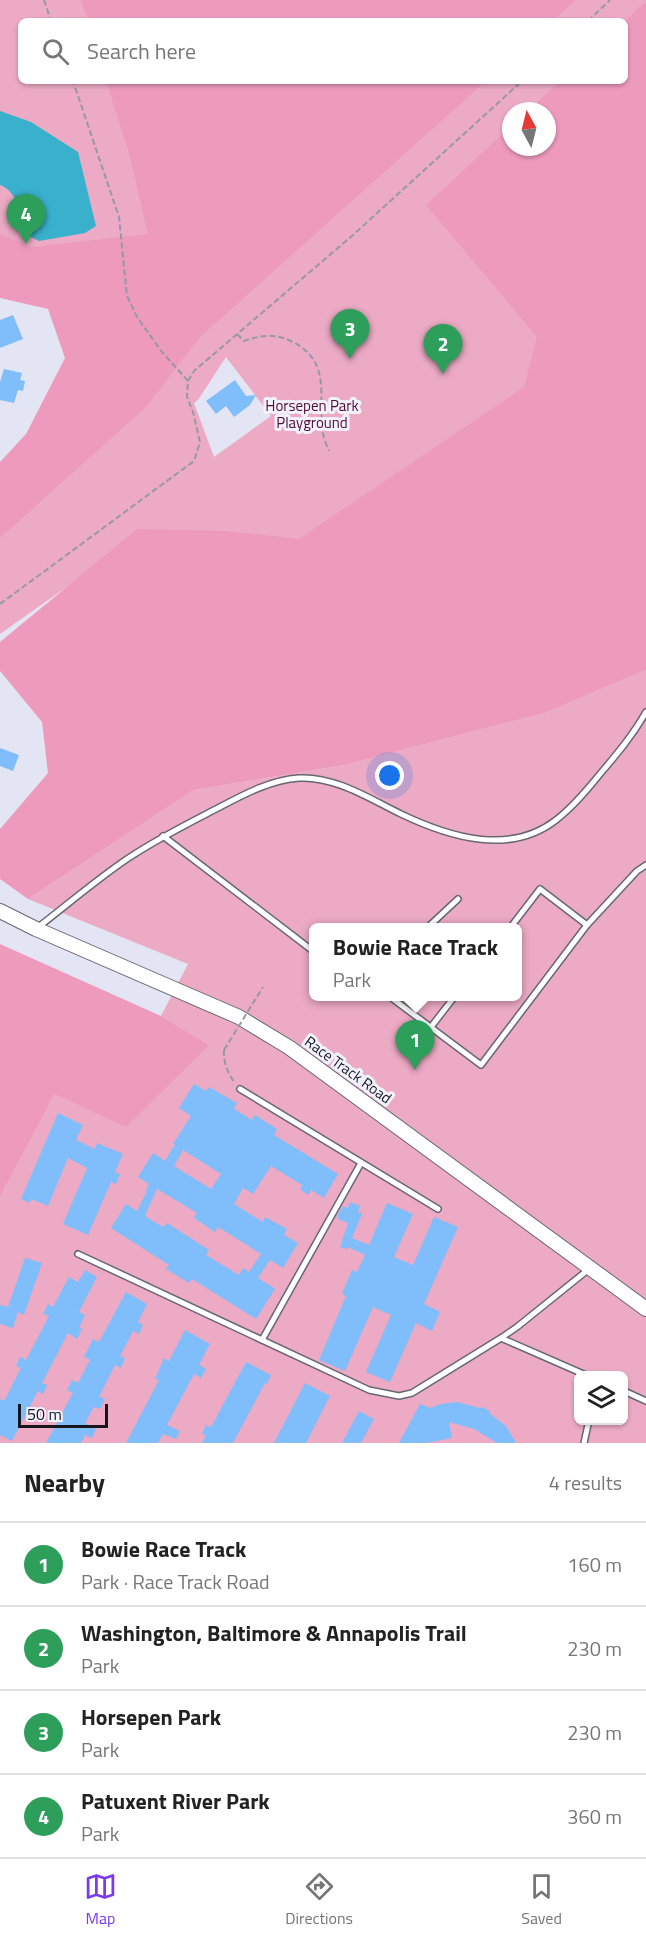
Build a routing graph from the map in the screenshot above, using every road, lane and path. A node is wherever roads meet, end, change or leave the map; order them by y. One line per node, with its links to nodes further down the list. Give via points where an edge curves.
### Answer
1 (44, 0): 3 (path)
2 (610, 0): 4 (path)
3 (50, 18)
4 (591, 18)
5 (74, 84): 8 (path, via 119,217 128,296 137,317)
6 (519, 84): 7 (path, via 353,236)
7 (237, 334): 8 (path, via 194,371); 9 (path, via 244,341 279,336 308,353 320,373 323,434)
8 (188, 381): 10 (path, via 187,397 200,442 194,461)
9 (328, 451)
10 (0, 604)
11 (646, 712): 12 (lane, via 630,738 578,799 556,820 522,837 460,837 411,819 348,788 300,778 270,784)
12 (163, 836): 19 (lane); 20 (lane)
13 (646, 865): 18 (lane)
14 (458, 899): 16 (lane)
15 (4, 913): 19 (street, Race Track Road)
16 (431, 923)
17 (513, 923): 18 (lane, via 540,889)
18 (586, 926): 24 (lane, via 481,1065)
19 (36, 929): 29 (street, Race Track Road, via 258,1028)
20 (309, 948)
21 (263, 987): 25 (path, bridge, via 224,1050 230,1077)
22 (396, 1001): 24 (lane)
23 (451, 1001): 24 (lane)
24 (431, 1027)
25 (240, 1089): 26 (lane)
26 (361, 1162): 27 (lane); 32 (lane)
27 (438, 1209)
28 (78, 1254): 32 (lane)
29 (590, 1268): 30 (street, Race Track Road); 31 (lane)
30 (646, 1309)
31 (501, 1338): 32 (lane, via 421,1388 399,1396 369,1390); 33 (lane)
32 (262, 1340)
33 (577, 1371)
34 (628, 1393): 35 (lane)
35 (646, 1401)
36 (588, 1425): 37 (lane)
37 (584, 1443)

